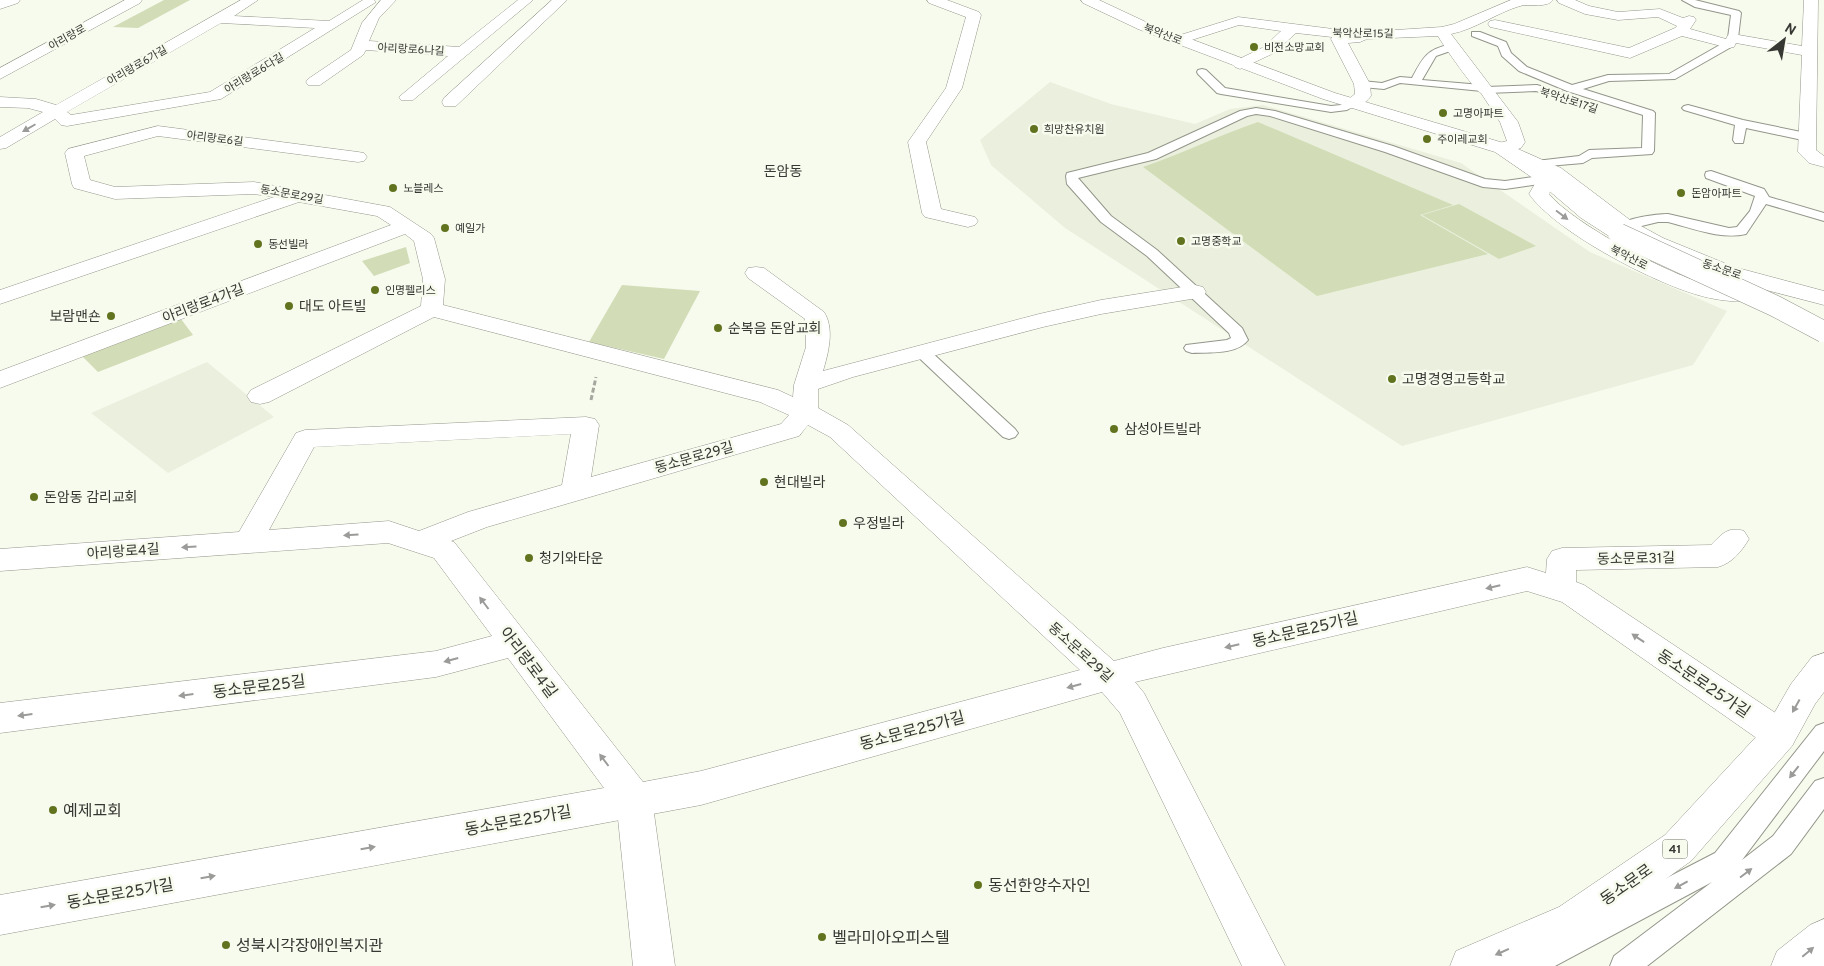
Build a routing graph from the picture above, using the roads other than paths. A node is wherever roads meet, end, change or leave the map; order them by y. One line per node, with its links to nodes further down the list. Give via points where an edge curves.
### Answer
1 (12, 0): 16 (street)
2 (135, 0): 31 (street, 아리랑로)
3 (251, 0): 17 (street, 아리랑로6가길)
4 (390, 0): 26 (street, 아리랑로6나길, via 381,6 364,30)
5 (526, 0): 27 (street, 아리랑로6나길)
6 (560, 0): 27 (street, 아리랑로6나길, via 454,98 412,93)
7 (934, 0): 55 (street, via 974,15 954,88 917,142 932,213)
8 (1088, 0): 24 (street, 북악산로)
9 (1546, 0): 10 (street, 북악산로15길); 15 (street, 북악산로15길); 18 (street, 북악산로15길, via 1531,4)
10 (1553, 0)
11 (1564, 0): 20 (street, via 1585,10 1618,16 1660,13)
12 (1687, 0): 25 (lane, via 1698,6 1736,13)
13 (1811, 0): 28 (street)
14 (369, 2): 19 (street, 아리랑로6다길)
15 (1506, 4): 23 (street, 북악산로15길, via 1458,28)
16 (0, 5)
17 (218, 19): 19 (street); 40 (street, 아리랑로6가길)
18 (1495, 24): 20 (street, via 1630,53); 22 (street, 북악산로15길)
19 (331, 25): 40 (street, 아리랑로6다길, via 215,96)
20 (1685, 25): 25 (street)
21 (1292, 28): 23 (street, 북악산로15길); 24 (street, 북악산로15길, via 1238,21); 29 (street, via 1268,50)
22 (1476, 34): 23 (street, 북악산로15길); 36 (lane, via 1502,44 1506,54 1518,66)
23 (1447, 38): 32 (lane, via 1441,48 1432,53); 34 (street, via 1338,38); 35 (street)
24 (1179, 40): 29 (street, 북악산로)
25 (1731, 41): 28 (street); 36 (lane, via 1671,77 1608,78)
26 (360, 46): 27 (street, 아리랑로6나길); 33 (street, 아리랑로6나길, via 358,52)
27 (462, 52)
28 (1809, 52): 43 (street)
29 (1240, 64): 38 (street, 북악산로)
30 (1202, 72): 38 (lane, 북악산로, via 1219,90 1239,95 1338,109)
31 (0, 74)
32 (1416, 81): 34 (lane, 북악산로17길, via 1395,80 1382,86); 35 (lane, 북악산로17길)
33 (314, 82)
34 (1362, 84): 38 (street, via 1362,96)
35 (1485, 89): 41 (lane, 북악산로17길, via 1541,88 1614,115); 46 (street, via 1509,122 1516,140 1515,144)
36 (1571, 89): 41 (lane)
37 (0, 102): 40 (street, via 42,104)
38 (1351, 104): 46 (street, 북악산로)
39 (1688, 108): 42 (lane)
40 (62, 116): 45 (street, 아리랑로6가길, one-way to 45)
41 (1648, 118): 51 (lane, via 1648,151 1591,154)
42 (1741, 122): 43 (lane); 44 (lane)
43 (1807, 137): 49 (street, via 1808,154)
44 (1739, 140)
45 (0, 144)
46 (1502, 148): 51 (street, 동소문로)
47 (74, 153): 48 (street, 아리랑로6길, via 158,131); 52 (street, 동소문로29길, via 81,184 115,193 254,188)
48 (358, 157)
49 (1824, 162)
50 (1712, 176): 53 (lane, via 1759,192)
51 (1548, 178): 57 (street, 동소문로, via 1560,176); 60 (lane, via 1505,185 1483,183 1394,150 1256,111 1244,113 1152,156 1072,176 1072,181 1106,218); 61 (street, 북악산로, one-way to 61, via 1539,194 1546,203 1607,246 1692,286 1718,292); 65 (street, 북악산로, bridge, via 1588,214 1619,234)
52 (299, 196): 56 (street, 동소문로29길, via 383,211); 62 (street)
53 (1762, 199): 54 (lane); 57 (lane, via 1756,212 1738,232 1668,218)
54 (1824, 217)
55 (968, 221)
56 (406, 226): 64 (street, 동소문로29길, via 424,238 434,279); 68 (street, 아리랑로4가길)
57 (1626, 226): 58 (street, 동소문로, via 1664,247)
58 (1727, 272): 61 (street, via 1756,287 1758,293); 63 (street, 동소문로)
59 (756, 273): 70 (street, via 816,317 818,347)
60 (1195, 292): 66 (lane, via 1236,331 1240,340 1231,345); 67 (street, 동소문로29길, via 1079,311)
61 (1754, 294): 63 (street, 북악산로)
62 (0, 297)
63 (1819, 297)
64 (432, 309): 69 (street); 70 (street, 동소문로29길, via 769,396)
65 (1824, 332)
66 (1192, 348)
67 (922, 352): 70 (street, 동소문로29길, via 844,372); 71 (lane)
68 (0, 380)
69 (260, 396)
70 (805, 399): 72 (street, 동소문로29길, via 790,430); 80 (street, 동소문로29길)
71 (1009, 433)
72 (575, 491): 74 (street, 동소문로29길, via 478,519); 75 (street, via 586,425 305,439)
73 (1734, 539): 77 (street, 동소문로31길, via 1718,556 1562,559)
74 (420, 542): 75 (street, 아리랑로4길, one-way to 75, via 389,532); 78 (street, 아리랑로4길, one-way to 74, via 444,550)
75 (247, 543): 76 (street, 아리랑로4길, one-way to 76)
76 (0, 560)
77 (1560, 589): 80 (street, 동소문로25가길, one-way to 80, via 1527,579); 83 (street, 동소문로25가길, one-way to 77, via 1573,593)
78 (515, 643): 81 (street, 동소문로25길, one-way to 81, via 436,664); 85 (street, 아리랑로4길, one-way to 78)
79 (1824, 667): 83 (street, 동소문로 / 41, one-way to 83, via 1803,694)
80 (1109, 676): 85 (street, 동소문로25가길, one-way to 85, via 701,788); 89 (street, 동소문로29길, via 1132,703)
81 (0, 718)
82 (1824, 733): 91 (lane, one-way to 91, via 1724,862)
83 (1780, 735): 90 (street, 동소문로 / 41, one-way to 90, via 1678,848 1573,921)
84 (1824, 789): 92 (lane, one-way to 84, via 1782,845)
85 (634, 799): 86 (street, 동소문로25가길, one-way to 85); 88 (street)
86 (0, 915)
87 (1824, 939): 93 (street, one-way to 87)
88 (654, 966)
89 (1264, 966)
90 (1471, 966)
91 (1526, 966)
92 (1624, 966)
93 (1792, 966)

